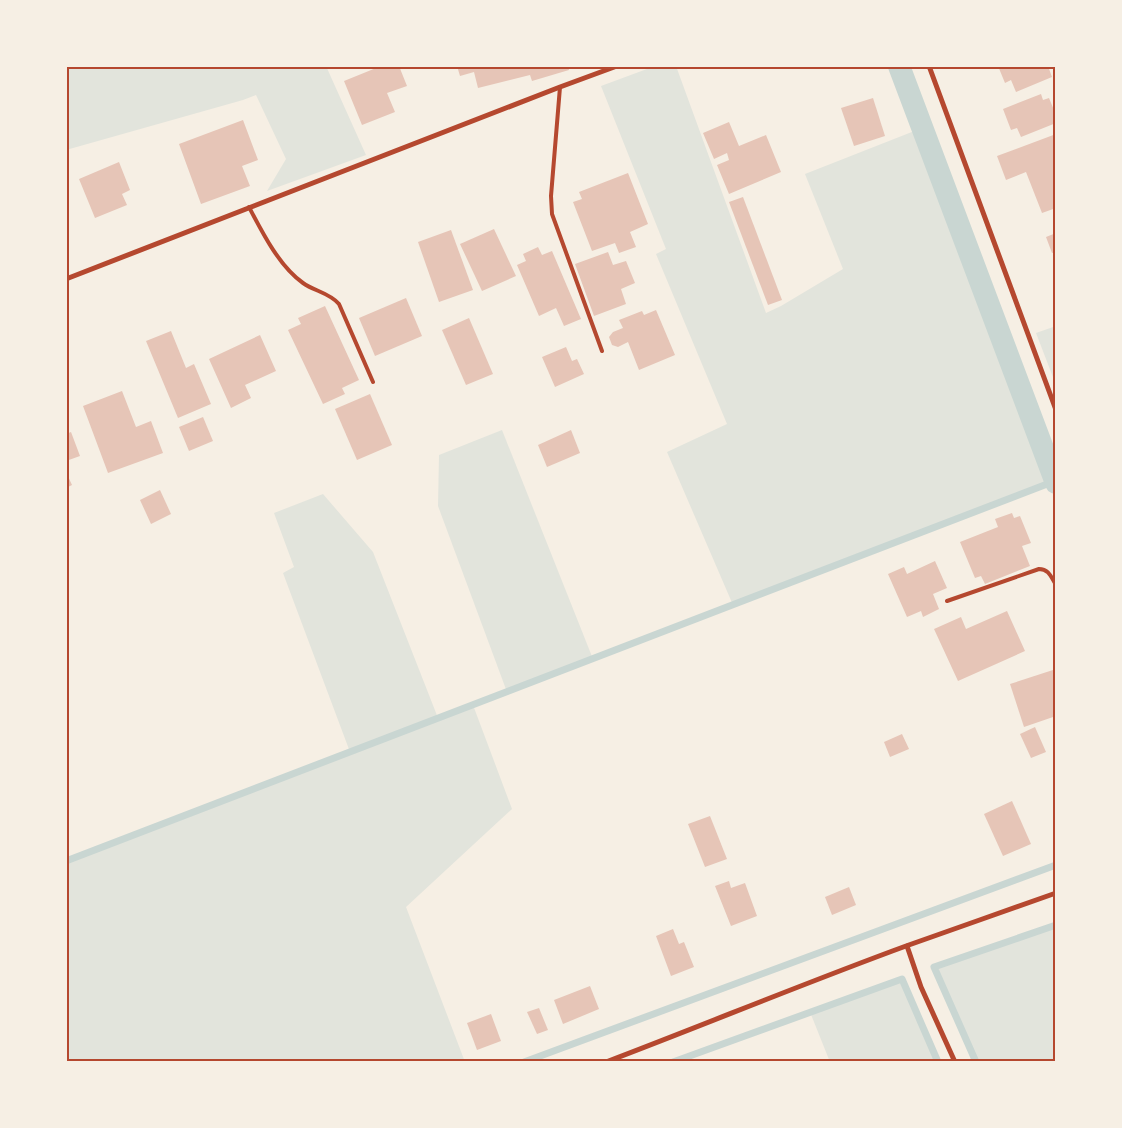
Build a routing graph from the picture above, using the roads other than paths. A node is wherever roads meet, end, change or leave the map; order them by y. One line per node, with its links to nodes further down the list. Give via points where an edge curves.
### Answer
1 (617, 66): 3 (street)
2 (929, 66): 8 (street)
3 (560, 87): 4 (street); 6 (lane, via 552,214)
4 (249, 207): 5 (street); 7 (lane, via 265,238 294,276 339,304)
5 (66, 279)
6 (602, 351)
7 (373, 382)
8 (1056, 410)
9 (1056, 585): 10 (lane, via 1048,571 1039,569)
10 (947, 601)
11 (1056, 893): 12 (street)
12 (907, 946): 13 (street); 14 (street, via 921,987)
13 (606, 1062)
14 (955, 1062)

